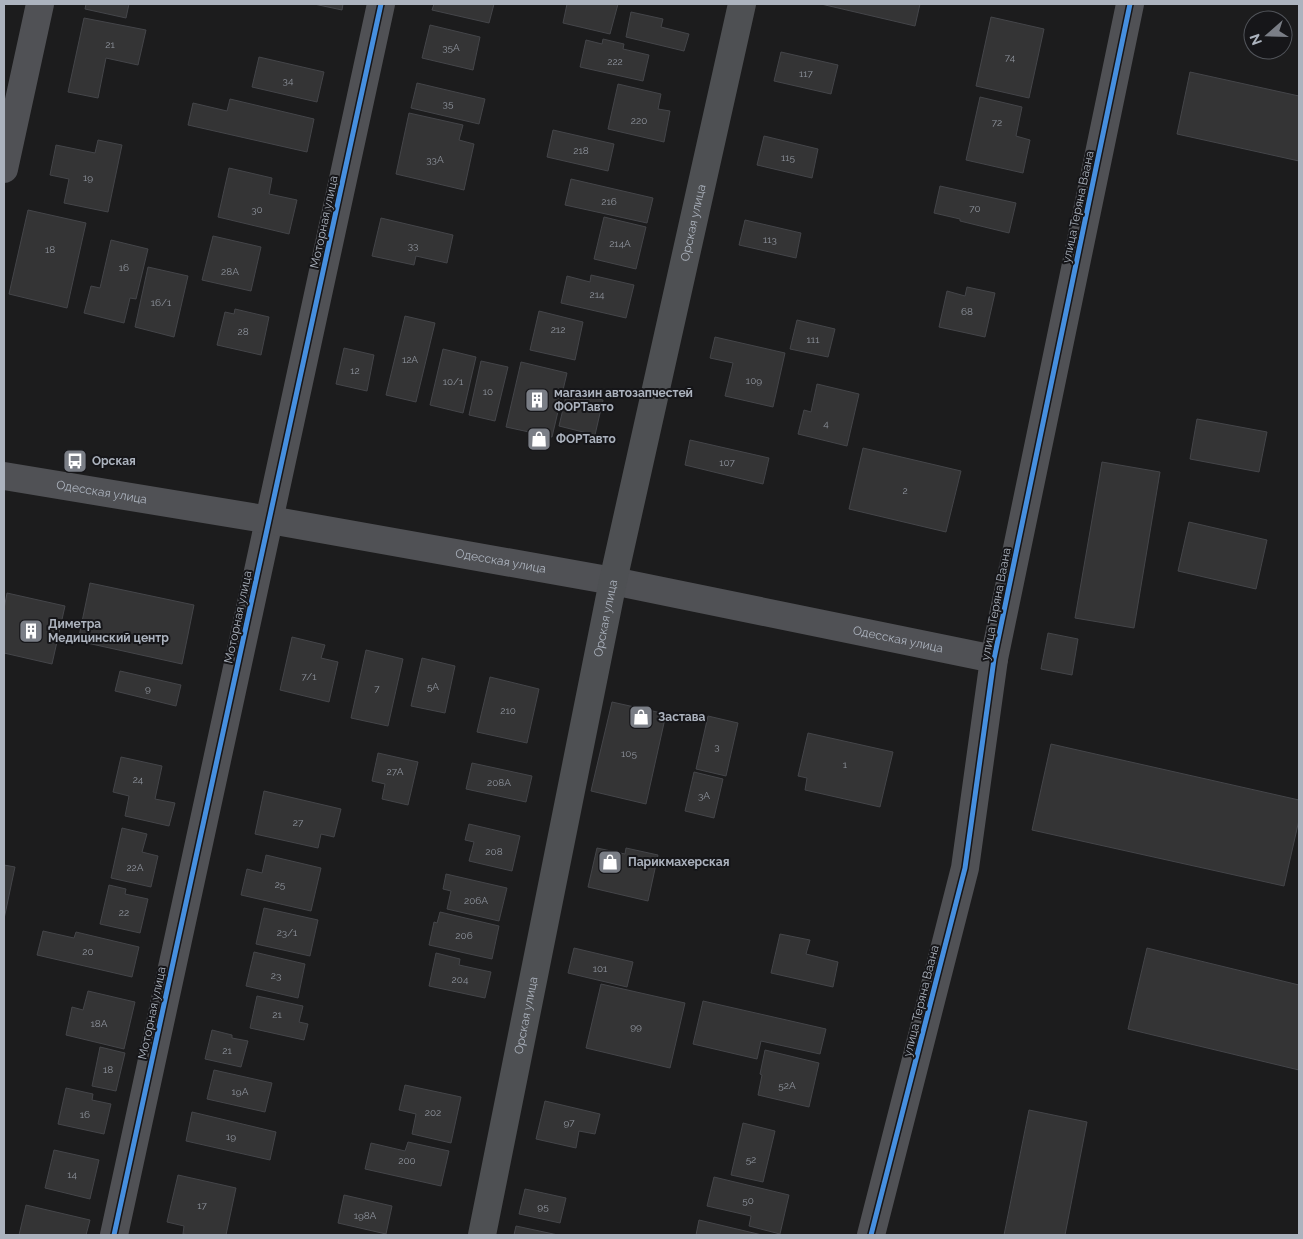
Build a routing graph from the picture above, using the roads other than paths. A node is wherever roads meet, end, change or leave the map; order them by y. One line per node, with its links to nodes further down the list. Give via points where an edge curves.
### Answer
1 (40, 4): 5 (street)
2 (381, 4): 7 (street, Моторная улица)
3 (742, 4): 8 (main road, Орская улица)
4 (1130, 4): 9 (street, улица Теряна Ваана)
5 (4, 169)
6 (4, 476): 7 (street, Одесская улица)
7 (270, 520): 8 (street, Одесская улица); 10 (street, Моторная улица)
8 (613, 581): 9 (street, Одесская улица); 11 (main road, Орская улица)
9 (994, 660): 12 (street, улица Теряна Ваана, via 965,868)
10 (114, 1235)
11 (482, 1235)
12 (872, 1235)

